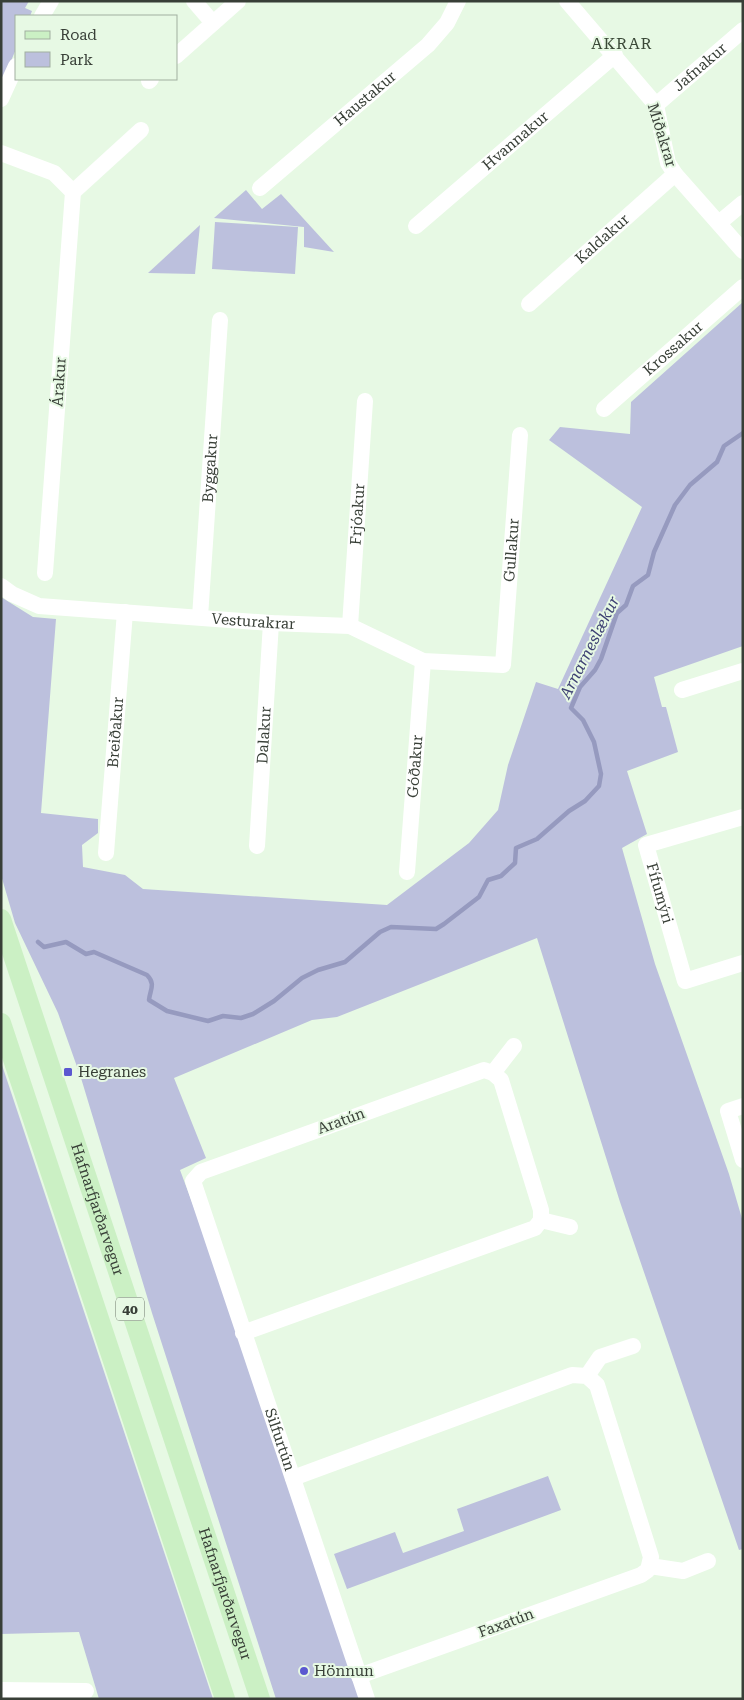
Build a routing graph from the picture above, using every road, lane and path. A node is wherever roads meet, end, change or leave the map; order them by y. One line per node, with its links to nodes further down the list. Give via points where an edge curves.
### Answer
1 (51, 1): 6 (street)
2 (194, 1): 7 (street)
3 (238, 1): 7 (street)
4 (458, 1): 17 (street, Haustakur, via 447,23 428,45)
5 (573, 3): 10 (street, Miðakrar)
6 (43, 15)
7 (213, 23): 9 (street)
8 (743, 30): 13 (street, Jafnakur)
9 (178, 54)
10 (615, 56): 13 (street, Miðakrar); 21 (street, Hvannakur)
11 (15, 68): 12 (street)
12 (1, 98)
13 (656, 104): 16 (street, Miðakrar, via 668,163)
14 (141, 130): 18 (street)
15 (1, 154): 18 (street, via 54,173)
16 (675, 174): 20 (street, Miðakrar); 24 (street, Kaldakur)
17 (260, 188)
18 (73, 192): 29 (street, Árakur)
19 (743, 202): 20 (street)
20 (719, 223): 22 (street)
21 (416, 226)
22 (743, 251)
23 (743, 287): 27 (street, Krossakur)
24 (529, 304)
25 (220, 320): 32 (street, Byggakur)
26 (365, 401): 34 (street, Frjóakur)
27 (604, 409)
28 (520, 435): 36 (street, Gullakur)
29 (45, 573)
30 (1, 586): 31 (street, Vesturakrar, via 39,606)
31 (125, 612): 32 (street, Vesturakrar); 41 (street, Breiðakur)
32 (200, 616): 33 (street, Vesturakrar)
33 (271, 623): 34 (street, Vesturakrar); 40 (street, Dalakur)
34 (350, 626): 35 (street, Vesturakrar)
35 (423, 661): 36 (street, Vesturakrar); 42 (street, Góðakur)
36 (503, 665)
37 (743, 670): 38 (street)
38 (682, 690)
39 (743, 817): 44 (street, Fífumýri, via 646,845 685,981)
40 (258, 846)
41 (106, 853)
42 (408, 872)
43 (1, 920): 63 (main road, Hafnarfjarðarvegur / 40)
44 (743, 963)
45 (1, 1024): 62 (main road, 40)
46 (514, 1046): 47 (street)
47 (493, 1073): 50 (street, Aratún, via 484,1070 439,1086 201,1172); 51 (street, via 500,1080 541,1210)
48 (743, 1106): 49 (street, via 728,1111)
49 (743, 1160)
50 (193, 1181): 53 (street, Silfurtún)
51 (541, 1220): 52 (street); 53 (street, via 531,1230)
52 (570, 1227)
53 (243, 1333): 56 (street, Silfurtún)
54 (633, 1346): 55 (street, via 600,1357)
55 (587, 1376): 56 (street, via 572,1375); 58 (street, via 597,1385 650,1551)
56 (293, 1478): 59 (street, Silfurtún)
57 (708, 1561): 58 (street, via 682,1571)
58 (650, 1566): 59 (street, Faxatún, via 641,1575)
59 (359, 1676): 64 (street, Silfurtún)
60 (86, 1691): 61 (street)
61 (8, 1693)
62 (224, 1699)
63 (260, 1699)
64 (367, 1699)

